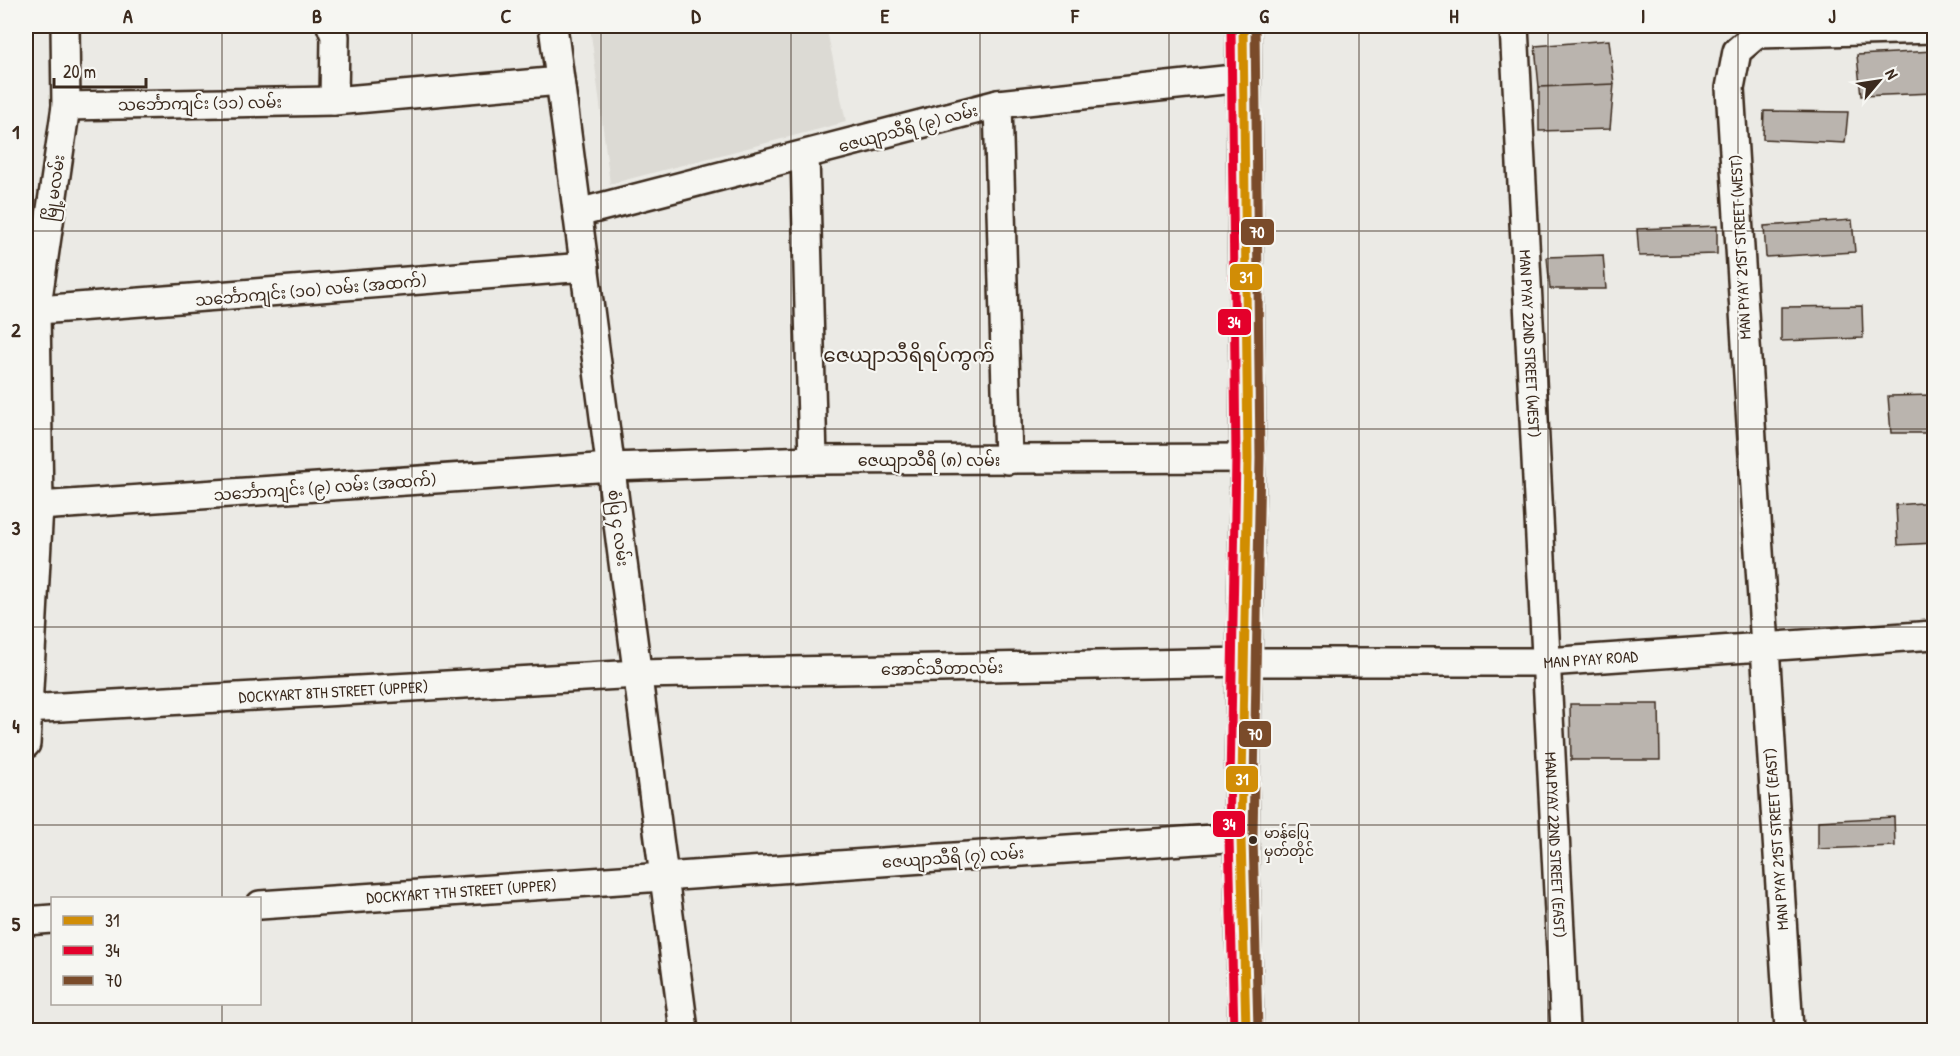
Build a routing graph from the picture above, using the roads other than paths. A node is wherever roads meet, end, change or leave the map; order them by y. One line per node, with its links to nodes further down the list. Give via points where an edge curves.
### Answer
1 (64, 26): 11 (street, မြို့မလမ်း)
2 (331, 26): 9 (street, via 335,36)
3 (553, 26): 8 (street, စံပြ ၄ လမ်း)
4 (1244, 26): 7 (main road)
5 (1514, 26): 24 (street, MAN PYAY 22ND STREET (WEST))
6 (1935, 29): 22 (street, MAN PYAY 21ST STREET (WEST), via 1757,34 1737,51 1730,88)
7 (1244, 78): 10 (street, ဇေယျာသီရိ (၉) လမ်း); 16 (main road)
8 (560, 81): 9 (street, သင်္ဘောကျင်း (၁၁) လမ်း); 13 (street, စံပြ ၄ လမ်း)
9 (334, 101): 11 (street, သင်္ဘောကျင်း (၁၁) လမ်း)
10 (998, 104): 12 (street, ဇေယျာသီရိ (၉) လမ်း); 18 (street)
11 (66, 106): 15 (street, မြို့မလမ်း)
12 (805, 155): 13 (street, ဇေယျာသီရိ (၉) လမ်း); 17 (street)
13 (578, 213): 14 (street, စံပြ ၄ လမ်း)
14 (585, 267): 15 (street, သင်္ဘောကျင်း (၁၀) လမ်း (အထက်)); 19 (street, စံပြ ၄ လမ်း)
15 (31, 312): 20 (street, မြို့မလမ်း)
16 (1248, 458): 18 (street, ဇေယျာသီရိ (၈) လမ်း); 23 (main road)
17 (813, 460): 18 (street, ဇေယျာသီရိ (၈) လမ်း); 19 (street, ဇေယျာသီရိ (၈) လမ်း)
18 (1008, 460)
19 (611, 467): 20 (street, သင်္ဘောကျင်း (၉) လမ်း (အထက်)); 25 (street, စံပြ ၄ လမ်း)
20 (39, 507): 26 (street, မြို့မလမ်း)
21 (1935, 636): 22 (street, MAN PYAY ROAD)
22 (1764, 647): 24 (street, MAN PYAY ROAD); 36 (street, MAN PYAY 21ST STREET (EAST))
23 (1246, 662): 24 (street, MAN PYAY ROAD); 25 (street, အောင်သီတာလမ်း); 28 (main road)
24 (1547, 662): 35 (street, MAN PYAY 22ND STREET (EAST))
25 (638, 674): 26 (street, DOCKYART 8TH STREET (UPPER)); 29 (street, စံပြ ၄ လမ်း)
26 (27, 709): 27 (street, မြို့မလမ်း)
27 (26, 744)
28 (1241, 837): 29 (street, ဇေယျာသီရိ (၇) လမ်း); 34 (main road)
29 (664, 877): 30 (street, DOCKYART 7TH STREET (UPPER)); 33 (street, စံပြ ၄ လမ်း)
30 (261, 905)
31 (51, 919): 32 (street)
32 (26, 921)
33 (684, 1030)
34 (1246, 1030)
35 (1565, 1030)
36 (1789, 1030)

